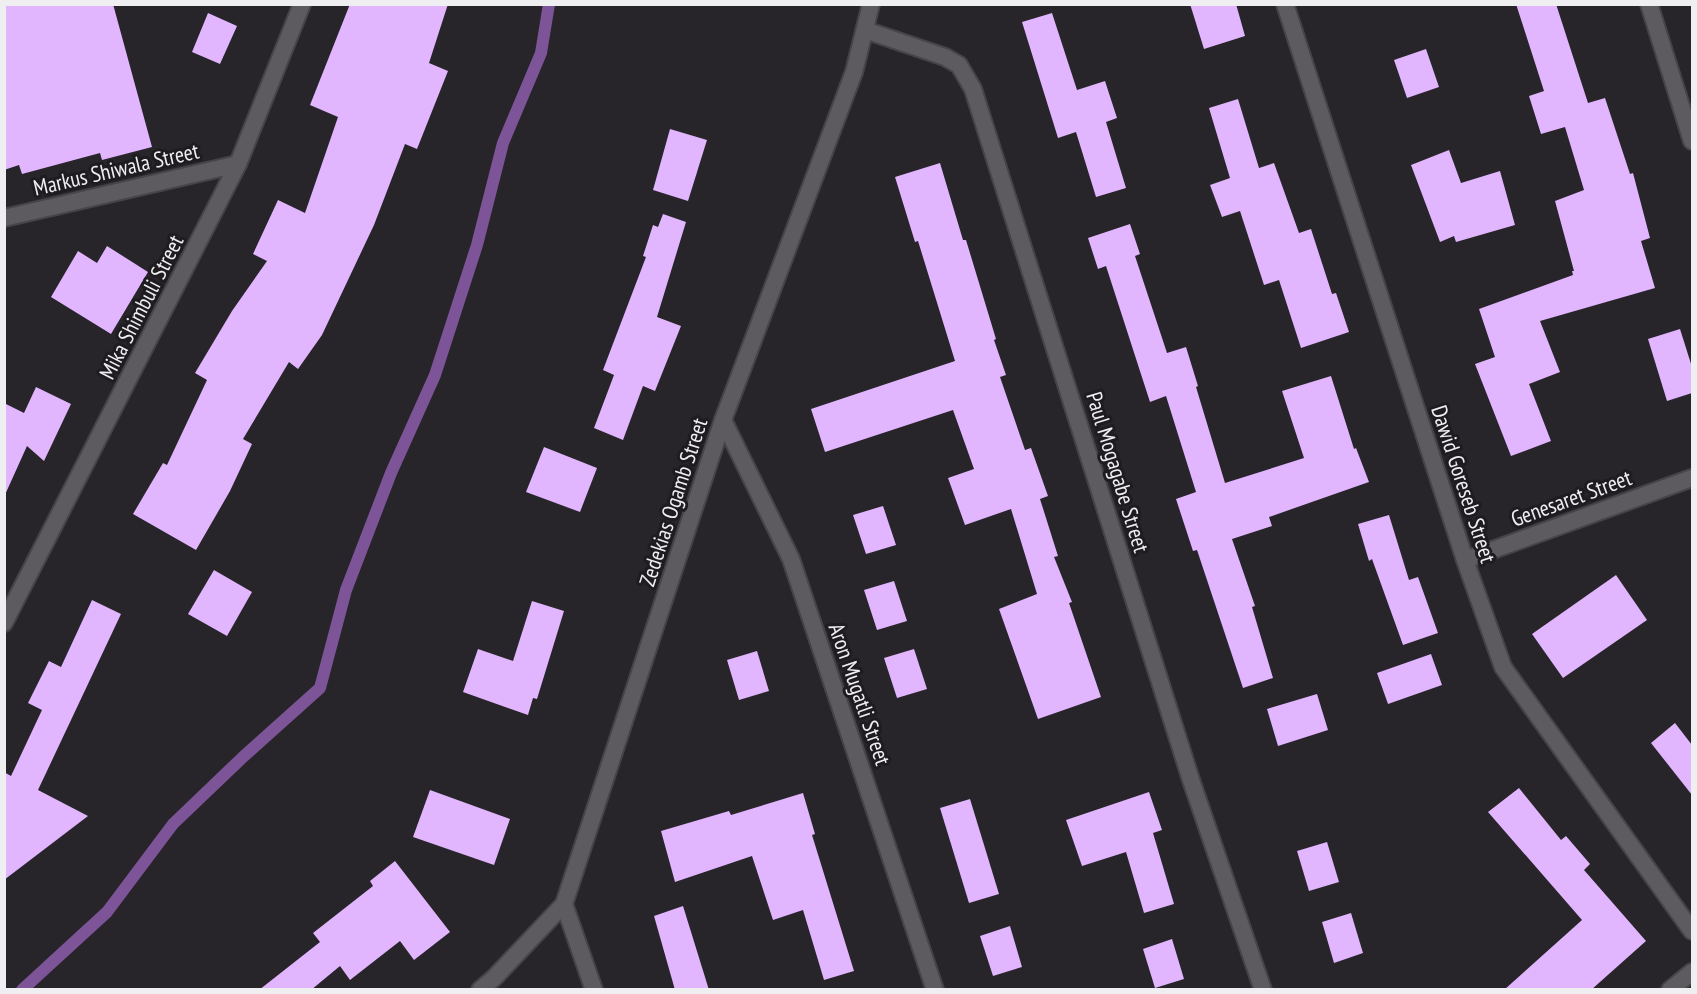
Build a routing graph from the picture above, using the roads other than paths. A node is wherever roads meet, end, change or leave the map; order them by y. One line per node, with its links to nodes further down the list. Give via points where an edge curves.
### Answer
1 (302, 4): 7 (street, Mika Shimbuli Street)
2 (871, 4): 5 (street, Zedekias Ogamb Street)
3 (1285, 4): 11 (street, Dawid Goreseb Street)
4 (1649, 4): 6 (street)
5 (865, 30): 9 (street, Zedekias Ogamb Street, via 854,72); 19 (street, Paul Mogagabe Street, via 945,57 959,65 974,88 1191,780)
6 (1692, 141)
7 (238, 164): 8 (street, Markus Shiwala Street); 12 (street, Mika Shimbuli Street)
8 (4, 218)
9 (723, 420): 13 (street, Zedekias Ogamb Street); 18 (street, Aron Mugatli Street, via 791,559)
10 (1692, 478): 11 (street, Genesaret Street)
11 (1465, 560): 14 (street, Dawid Goreseb Street, via 1503,667)
12 (4, 623)
13 (564, 904): 16 (street, Zedekias Ogamb Street); 17 (street)
14 (1692, 931)
15 (1692, 972): 20 (street)
16 (480, 990)
17 (594, 990)
18 (935, 990)
19 (1263, 990)
20 (1670, 990)

